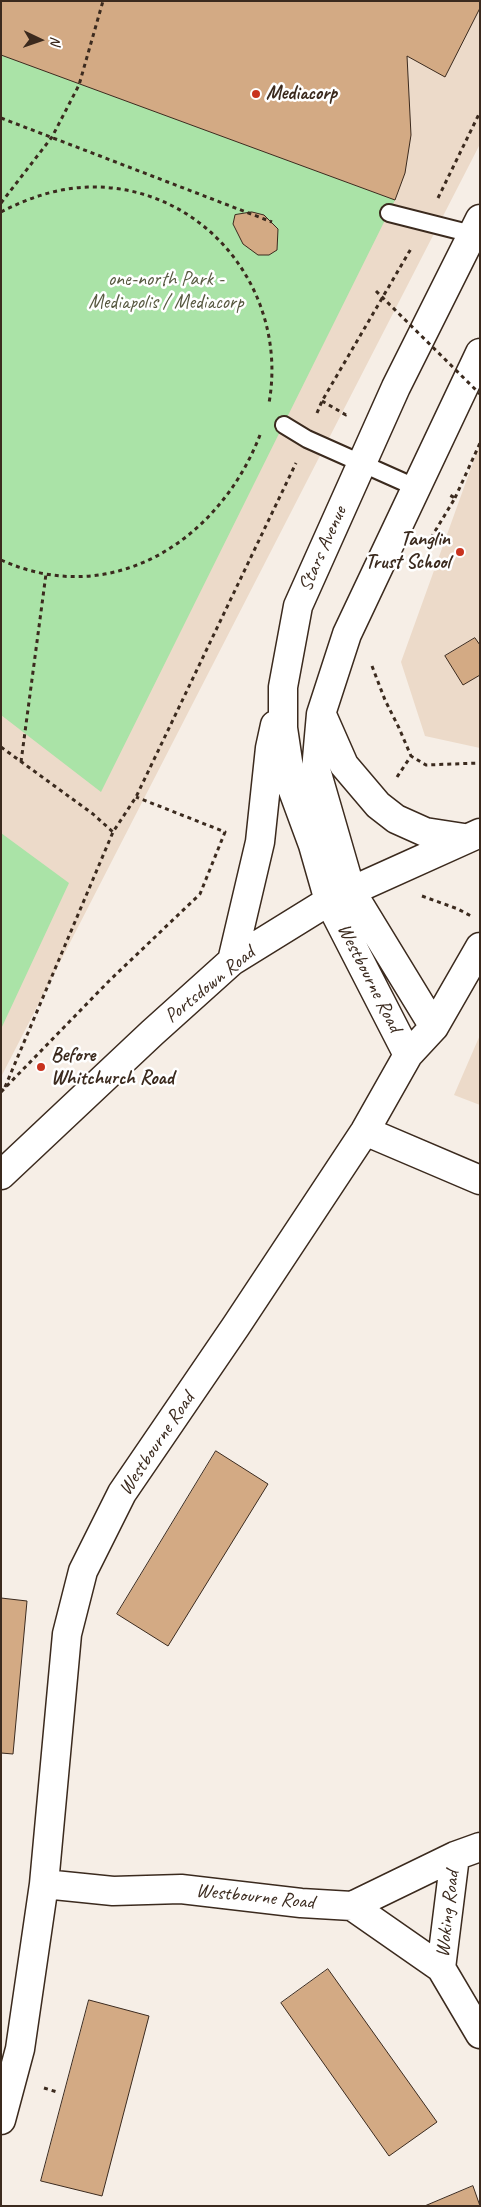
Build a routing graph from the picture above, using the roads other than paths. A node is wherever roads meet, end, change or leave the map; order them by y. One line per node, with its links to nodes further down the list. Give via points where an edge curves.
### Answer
1 (389, 213): 2 (lane)
2 (477, 230): 5 (street, Stars Avenue, via 396,387)
3 (478, 361): 6 (street)
4 (284, 425): 5 (lane, via 307,439)
5 (362, 462): 6 (lane); 7 (street, Stars Avenue, via 298,606)
6 (417, 488): 8 (street, via 347,634)
7 (283, 687): 10 (street, Stars Avenue, via 283,728 292,788 312,845); 12 (street, via 270,748 260,842)
8 (321, 714): 9 (street, via 344,765 378,805 396,819 425,832); 10 (street, via 316,770)
9 (472, 836): 10 (street, Portsdown Road)
10 (340, 896): 12 (street, Portsdown Road); 13 (street, Westbourne Road); 14 (street, Westbourne Road)
11 (480, 947): 13 (street, Westbourne Road)
12 (232, 961): 16 (street, Portsdown Road)
13 (434, 1027): 14 (street, Westbourne Road)
14 (408, 1055): 15 (street, Westbourne Road)
15 (365, 1131): 17 (street); 19 (street, Westbourne Road, via 122,1493 83,1571 66,1634)
16 (1, 1175)
17 (480, 1180)
18 (468, 1852): 20 (street, Westbourne Road); 21 (street, Woking Road)
19 (44, 1884): 20 (street, Westbourne Road, via 113,1891 181,1888); 23 (street, Westbourne Road, via 20,2049)
20 (352, 1906): 21 (street, Woking Road)
21 (441, 1968): 22 (street, Woking Road)
22 (480, 2034)
23 (1, 2120)

